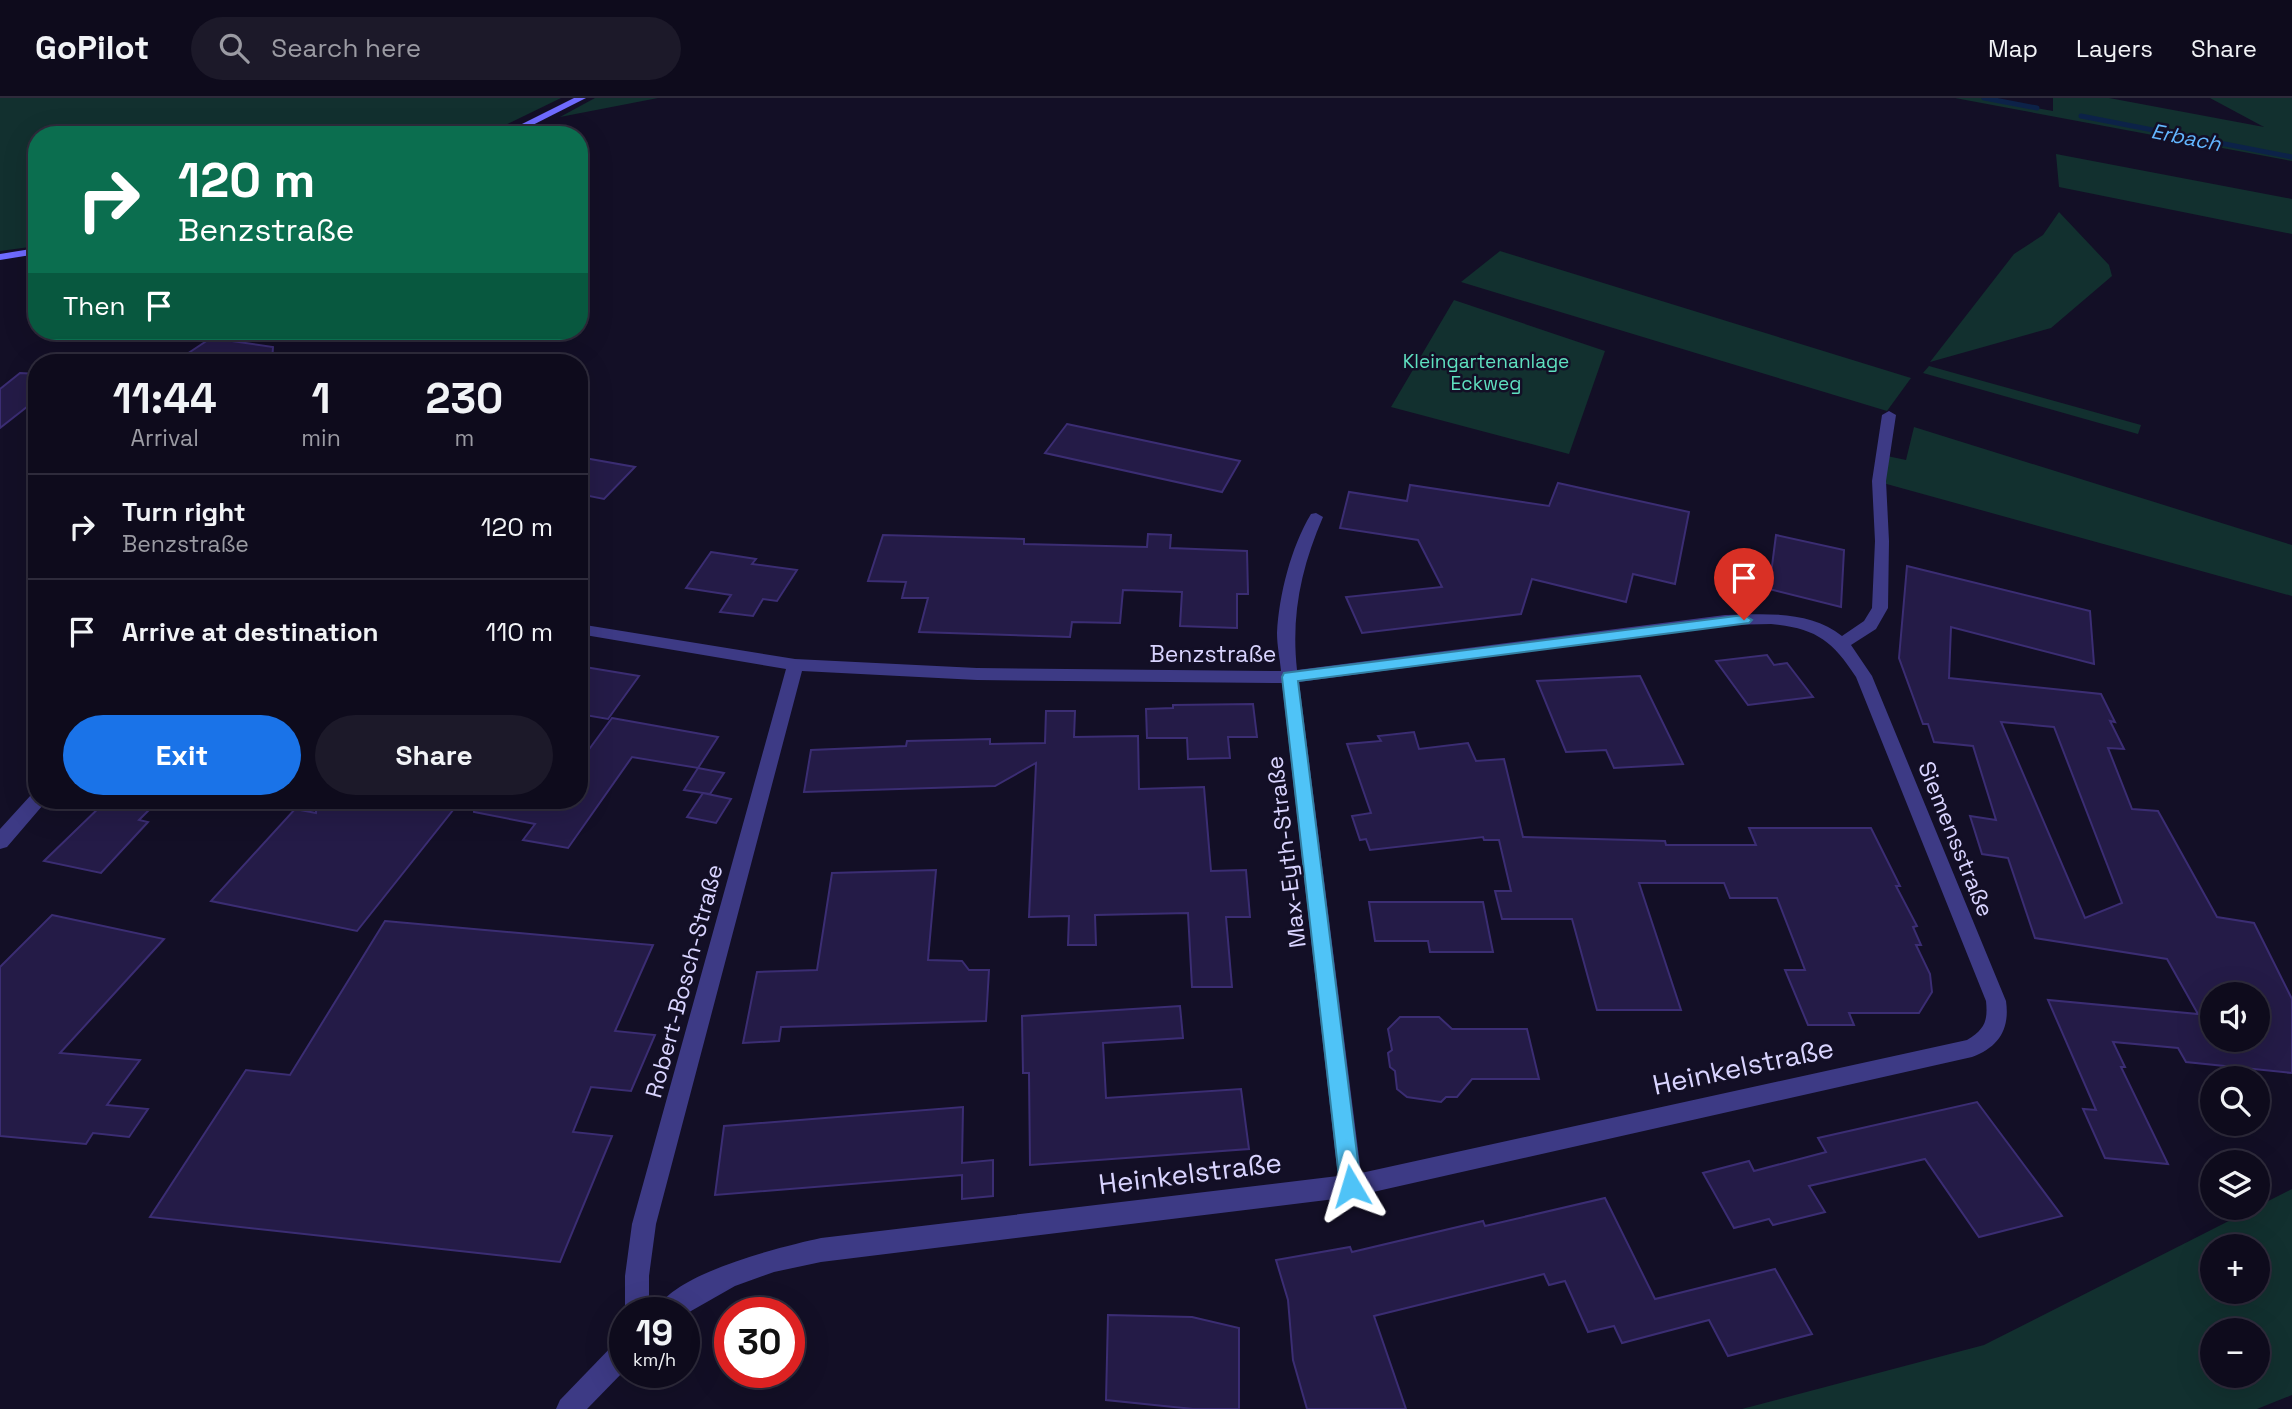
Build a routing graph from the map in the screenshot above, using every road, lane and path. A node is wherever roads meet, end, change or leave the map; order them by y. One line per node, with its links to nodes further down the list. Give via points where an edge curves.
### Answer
1 (582, 98): 2 (street)
2 (524, 126)
3 (28, 252): 4 (street)
4 (0, 257)
5 (1889, 415): 8 (street, via 1879,481 1880,608 1870,625)
6 (1315, 517): 10 (street, Max-Eyth-Straße, via 1292,579 1285,635)
7 (588, 630): 9 (street, Benzstraße)
8 (1841, 643): 10 (street, Benzstraße, via 1795,621 1725,620); 13 (street, Siemensstraße, via 1864,676 1996,1001 1998,1020 1993,1035)
9 (795, 665): 10 (street, Benzstraße, via 1005,674); 15 (street, Robert-Bosch-Straße, via 644,1224)
10 (1290, 677): 14 (street, Max-Eyth-Straße)
11 (29, 809): 12 (street)
12 (0, 842)
13 (1972, 1048): 14 (street, Heinkelstraße)
14 (1351, 1186): 16 (street, Heinkelstraße, via 797,1254 749,1266)
15 (637, 1297)
16 (690, 1297)
17 (609, 1367): 18 (street)
18 (569, 1408)

